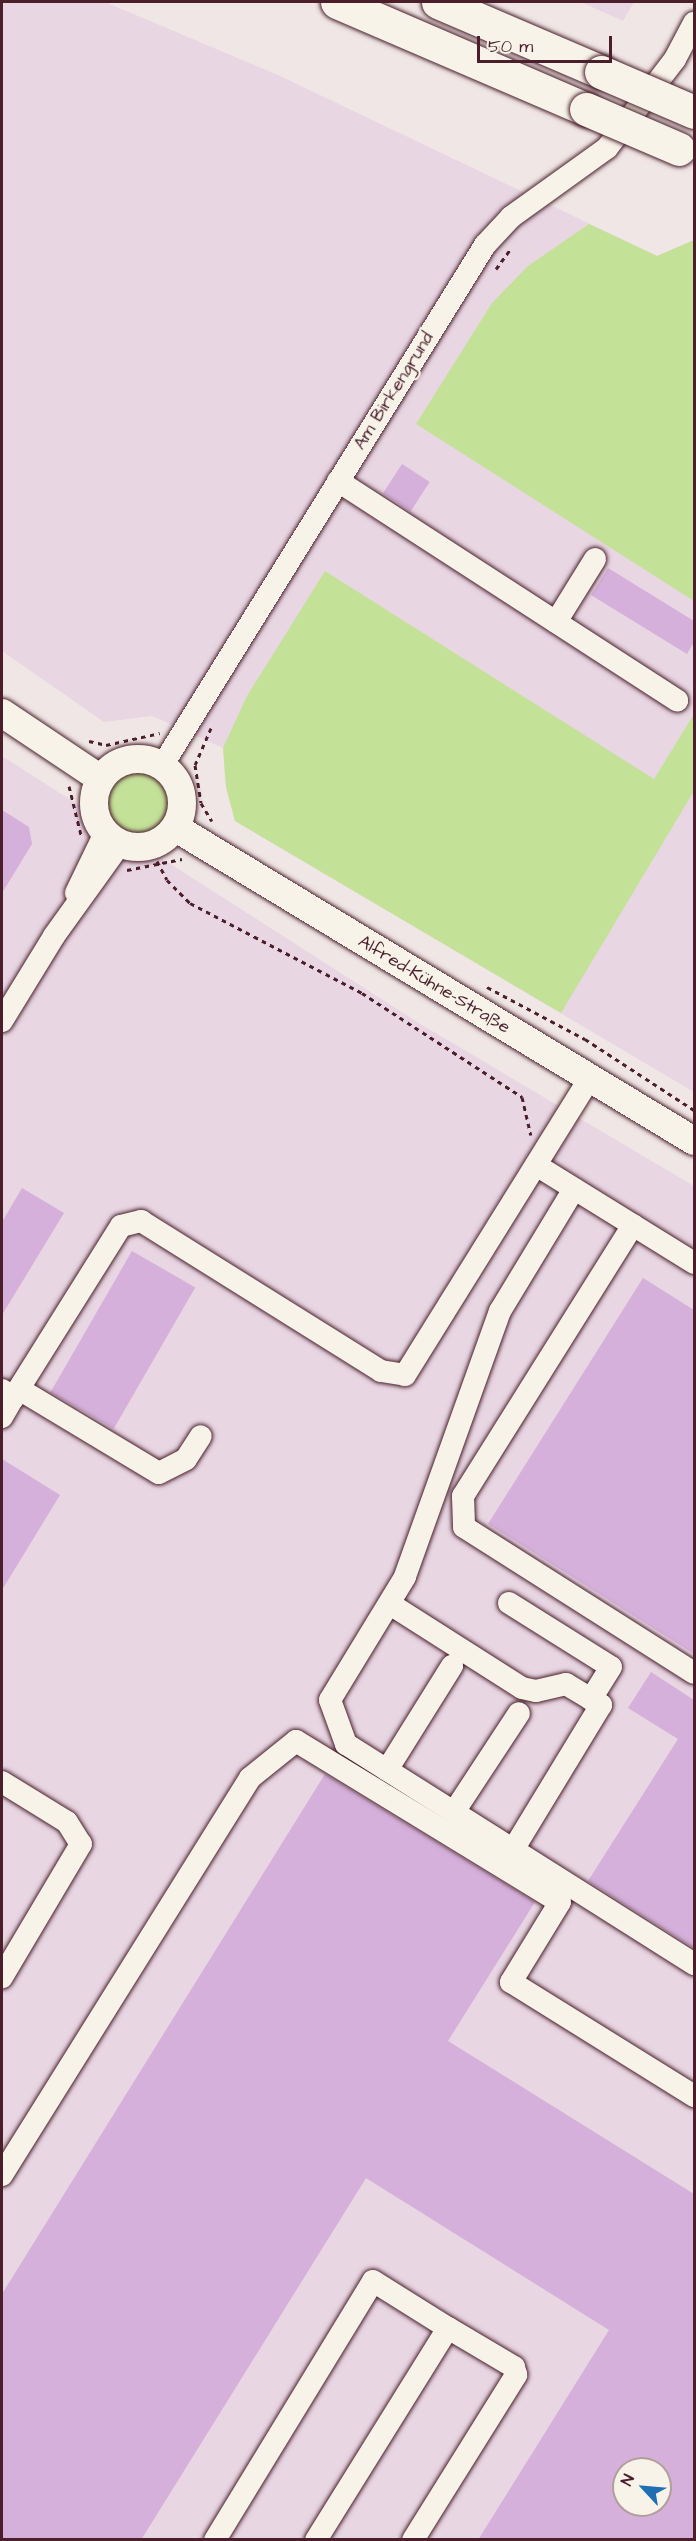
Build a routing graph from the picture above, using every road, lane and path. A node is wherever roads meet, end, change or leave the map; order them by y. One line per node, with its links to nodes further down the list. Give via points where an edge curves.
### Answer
1 (338, 2): 5 (highway, bridge)
2 (438, 2): 4 (highway, bridge)
3 (694, 23): 8 (street, Am Birkengrund, via 675,59 607,148 511,217 485,245)
4 (694, 112)
5 (687, 153)
6 (512, 248): 7 (path)
7 (492, 275)
8 (338, 481): 10 (street); 16 (street, Am Birkengrund)
9 (596, 559): 10 (street)
10 (556, 622): 11 (street)
11 (677, 700)
12 (2, 712): 18 (main road)
13 (214, 724): 19 (path, via 195,765 201,803)
14 (163, 735): 15 (path)
15 (92, 743)
16 (162, 766): 18 (main road, via 129,760); 20 (main road, via 182,794)
17 (70, 777): 21 (path, via 67,782)
18 (101, 779): 21 (main road, via 94,806)
19 (211, 820)
20 (176, 828): 21 (main road, via 151,846); 26 (main road, Alfred-Kühne-Straße)
21 (102, 839): 25 (street, via 66,917)
22 (189, 855): 23 (path)
23 (157, 861): 24 (path); 27 (path, via 166,880 190,903 362,993 522,1097)
24 (118, 873)
25 (2, 1021)
26 (590, 1078): 28 (main road, Alfred-Kühne-Straße); 29 (street)
27 (532, 1139)
28 (694, 1141)
29 (536, 1165): 30 (street); 33 (street, via 405,1375 381,1371 141,1221 121,1226)
30 (574, 1189): 31 (street); 37 (street, via 500,1311 405,1577)
31 (633, 1225): 32 (street); 39 (street, via 463,1496 464,1527)
32 (694, 1263)
33 (11, 1392): 34 (street); 35 (street, via 159,1473 186,1459)
34 (2, 1417)
35 (201, 1436)
36 (509, 1603): 40 (street, via 610,1667)
37 (390, 1604): 40 (street, via 522,1688 536,1691 566,1684); 42 (street, via 330,1700 346,1744)
38 (452, 1666): 42 (street)
39 (694, 1673)
40 (591, 1698): 45 (street, via 601,1705)
41 (519, 1713): 44 (street)
42 (387, 1770): 44 (street)
43 (2, 1782): 47 (street, via 67,1821 81,1844)
44 (454, 1812): 45 (street)
45 (513, 1850): 46 (street)
46 (694, 1964)
47 (2, 1977)
48 (694, 2096): 49 (street, via 511,1982 560,1902 296,1741 250,1778)
49 (3, 2168)
50 (448, 2328): 51 (street, via 373,2281); 52 (street); 53 (street, via 514,2367 516,2375)
51 (215, 2540)
52 (316, 2540)
53 (413, 2540)

